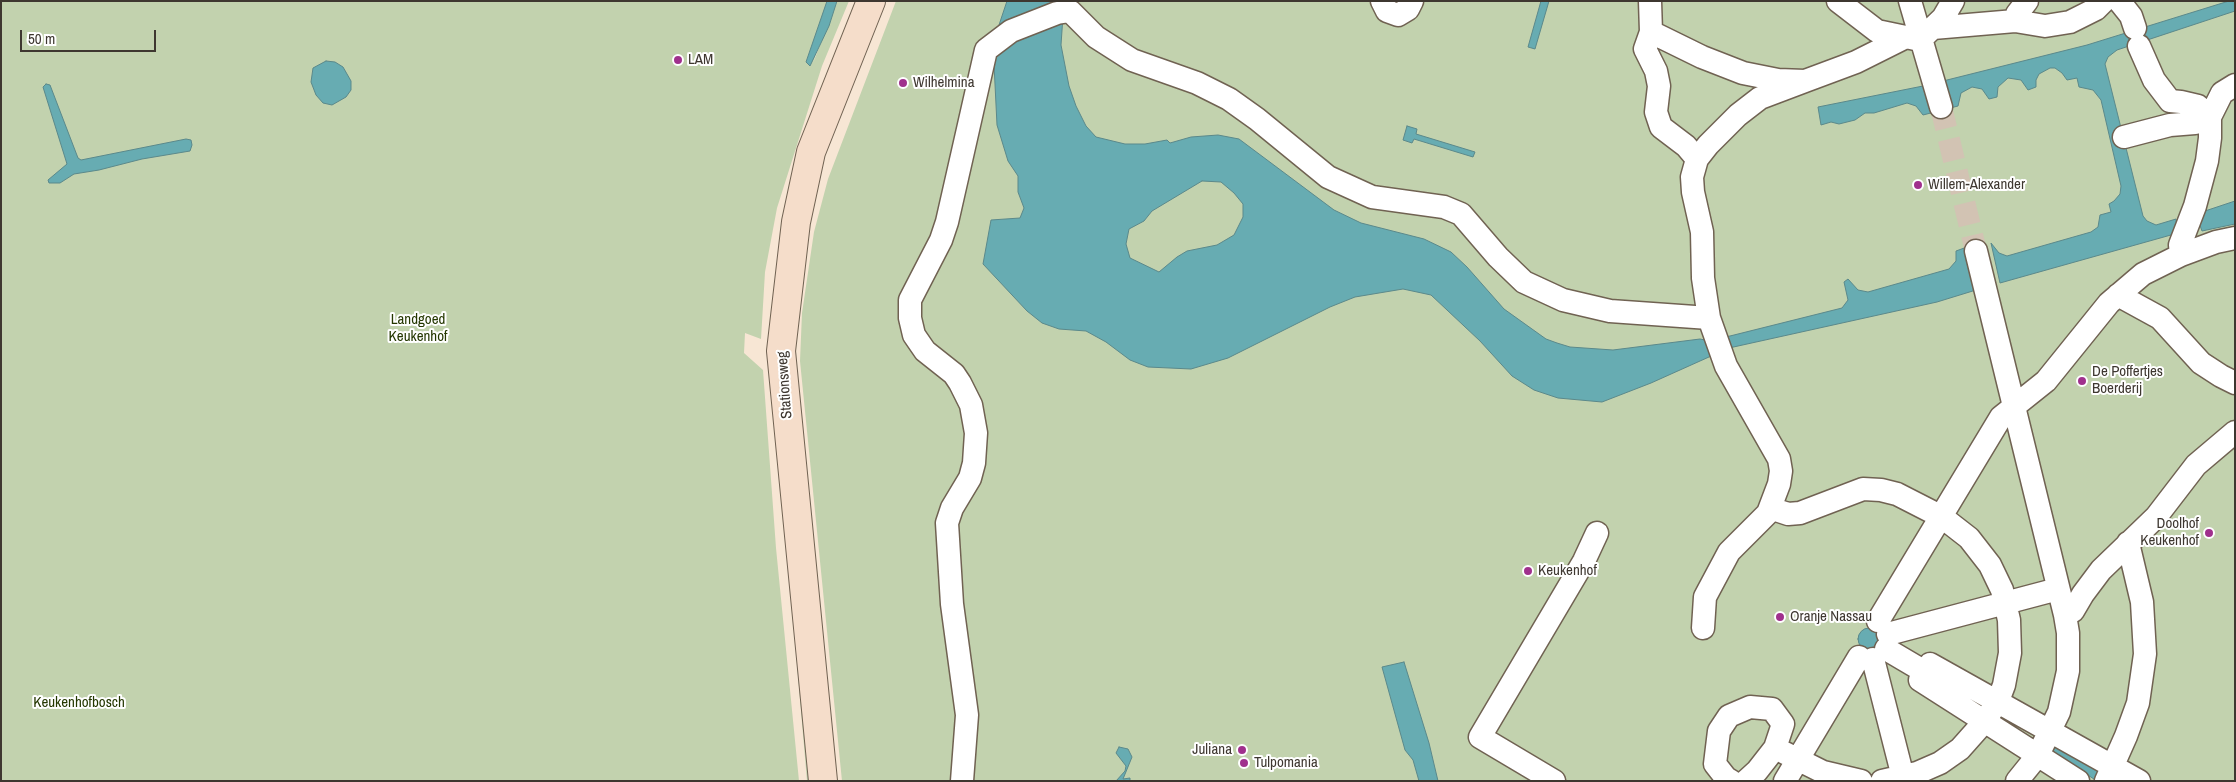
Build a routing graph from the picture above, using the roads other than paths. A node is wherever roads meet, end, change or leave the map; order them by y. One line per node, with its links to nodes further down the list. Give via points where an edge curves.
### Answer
1 (871, 1): 49 (main road, Stationsweg, via 811,152 796,222 781,351)
2 (1382, 1): 3 (street, via 1387,11 1398,14 1408,10)
3 (1412, 1)
4 (1650, 1): 13 (street)
5 (1838, 1): 14 (street, via 1877,31)
6 (1910, 1): 14 (street)
7 (1953, 1): 14 (street, via 1943,18)
8 (2027, 1): 12 (street)
9 (2104, 1): 12 (street, via 2070,22 2046,26)
10 (2119, 1): 17 (street, via 2131,16 2154,80)
11 (1072, 8): 27 (street, via 1083,26 1118,52 1197,83 1234,102 1328,177 1372,197 1444,207 1460,214 1524,282 1563,300 1610,311); 50 (street, via 1027,23 986,50 942,240 910,300 914,334 925,351 941,362 960,383 971,405 976,433 970,478 952,508 947,524 952,604 967,715)
12 (2016, 21): 14 (street)
13 (1651, 32): 15 (street, via 1744,73 1778,80); 22 (street, via 1645,49 1658,78 1656,112 1660,127 1686,146)
14 (1920, 35): 15 (street); 18 (street)
15 (1805, 81): 22 (street, via 1760,98 1738,115)
16 (2235, 84): 19 (street, via 2222,92)
17 (2170, 102): 19 (street, via 2198,106); 20 (street)
18 (1941, 107)
19 (2210, 117): 20 (street, via 2195,123); 25 (street, via 2207,161 2180,245)
20 (2170, 125): 21 (street)
21 (2124, 137)
22 (1697, 159): 27 (street, via 1692,177 1693,192 1702,232 1703,278)
23 (2235, 238): 25 (street)
24 (1976, 251): 29 (street)
25 (2181, 255): 26 (street, via 2143,274)
26 (2118, 295): 28 (street, via 2160,318 2202,363); 29 (street, via 2046,381)
27 (1710, 321): 31 (street, via 1726,366 1779,459 1779,484)
28 (2235, 383)
29 (2013, 408): 32 (street, via 2001,417); 35 (street)
30 (2235, 432): 34 (street, via 2196,465 2156,517)
31 (1770, 508): 32 (street, via 1788,514 1800,513 1863,489 1897,494); 38 (street, via 1729,552 1705,597)
32 (1942, 517): 36 (street, via 1956,526 1980,551 1996,577); 39 (street)
33 (1597, 533): 51 (street, via 1580,568 1480,737)
34 (2128, 543): 37 (street, via 2082,594 2073,611); 47 (street, via 2142,602 2145,654 2138,703)
35 (2058, 589): 36 (street); 37 (street)
36 (2006, 603): 39 (street); 41 (street, via 2010,652)
37 (2065, 615): 43 (street, via 2068,670)
38 (1703, 628)
39 (1877, 644): 40 (street); 46 (street); 48 (street)
40 (1925, 672): 41 (street, via 1930,664); 42 (street, via 1920,680)
41 (1998, 700): 42 (street); 43 (street)
42 (1984, 722): 45 (street); 48 (street, via 1950,756 1929,769)
43 (2051, 732): 45 (street); 47 (street)
44 (1775, 748): 46 (street); 52 (street, via 1783,724 1772,708 1750,707 1729,716 1719,731 1715,764); 53 (street)
45 (2038, 755): 56 (street); 57 (street)
46 (1798, 760): 54 (street); 55 (street, via 1823,772)
47 (2110, 774): 58 (street)
48 (1897, 780)
49 (823, 781)
50 (962, 781)
51 (1554, 781)
52 (1731, 781)
53 (1746, 781)
54 (1785, 781)
55 (1861, 781)
56 (2017, 781)
57 (2078, 781)
58 (2139, 781)

